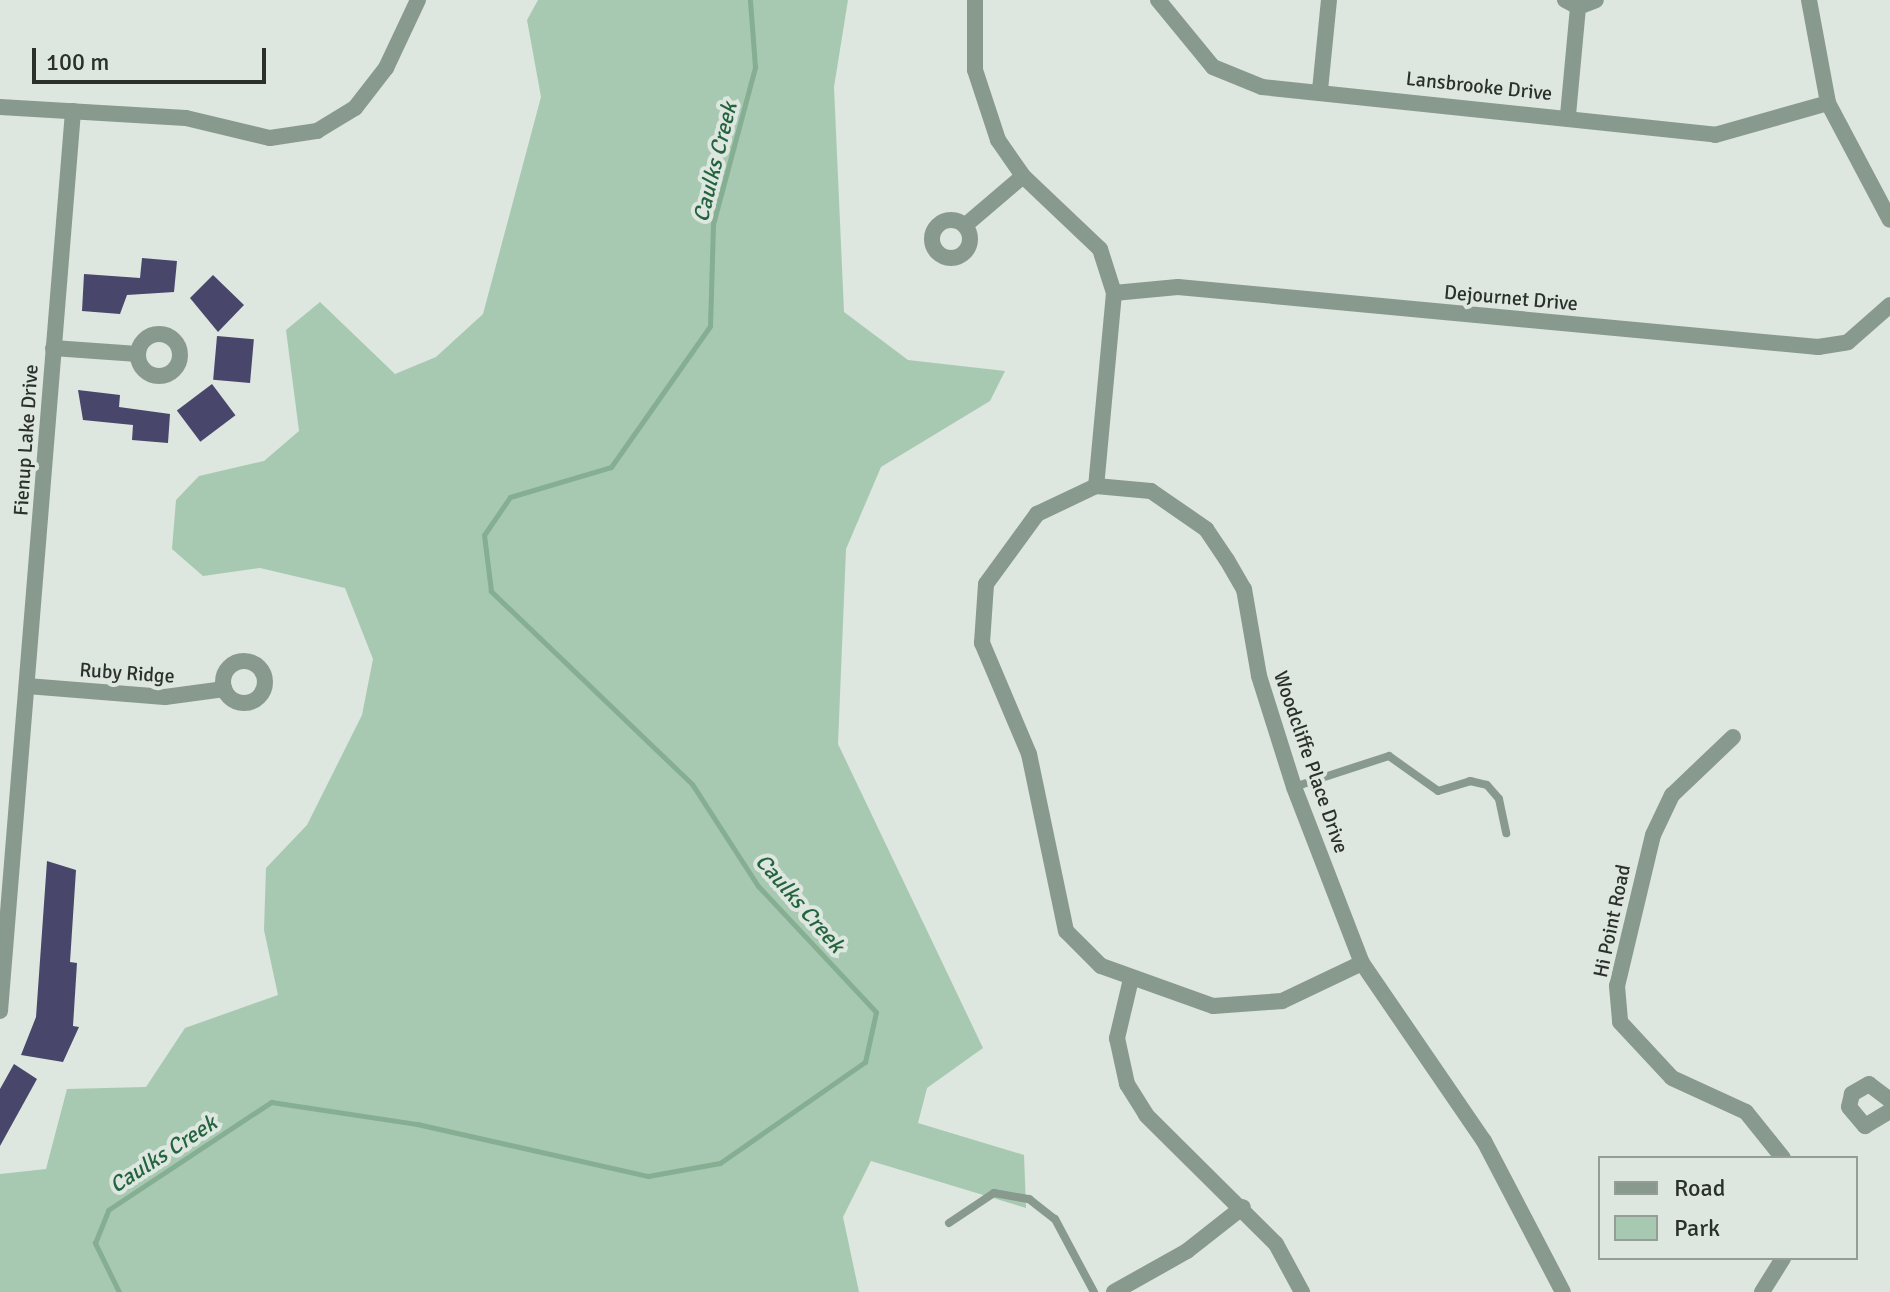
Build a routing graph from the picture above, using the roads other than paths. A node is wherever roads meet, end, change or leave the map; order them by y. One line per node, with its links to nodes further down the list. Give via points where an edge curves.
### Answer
1 (418, 0): 11 (street, via 386,68 355,108 317,131 270,138 186,118)
2 (975, 0): 13 (street, via 975,70 985,111)
3 (1158, 0): 8 (street, Lansbrooke Drive, via 1185,42 1238,81)
4 (1329, 0): 8 (street)
5 (1596, 0): 7 (street)
6 (1809, 0): 9 (street)
7 (1572, 4): 12 (street)
8 (1320, 90): 12 (street, Lansbrooke Drive)
9 (1828, 103): 12 (street, Lansbrooke Drive, via 1715,135); 14 (street)
10 (0, 107): 11 (street)
11 (73, 111): 18 (street, Fienup Lake Drive)
12 (1568, 115)
13 (1023, 176): 15 (street); 16 (street, via 1083,226 1100,249)
14 (1890, 220)
15 (968, 223)
16 (1114, 293): 17 (street, Dejournet Drive, via 1178,287 1818,347 1848,342); 20 (street)
17 (1890, 305)
18 (53, 348): 19 (street); 21 (street, Fienup Lake Drive)
19 (138, 354)
20 (1096, 486): 24 (street, Woodcliffe Place Drive, via 1151,491 1175,504 1206,529 1227,560 1244,589 1259,676); 27 (street, via 1018,531 986,584 982,643 1029,754 1066,931 1101,966)
21 (27, 686): 22 (street, Ruby Ridge, via 165,697); 28 (street, Fienup Lake Drive)
22 (224, 689)
23 (1733, 737): 31 (street, Hi Point Road, via 1672,795 1653,835 1617,986 1620,1022 1672,1078 1746,1112)
24 (1294, 787): 25 (lane, via 1389,756 1438,791 1470,781 1487,785 1499,799); 26 (street, Woodcliffe Place Drive)
25 (1506, 833)
26 (1362, 963): 27 (street, via 1282,1001 1251,1005 1213,1006); 38 (street, Woodcliffe Place Drive, via 1484,1141)
27 (1131, 979): 32 (street, via 1117,1038 1127,1084 1146,1115)
28 (0, 1011)
29 (1887, 1088): 30 (street, via 1856,1089 1850,1113 1872,1126)
30 (1890, 1111)
31 (1781, 1156)
32 (1243, 1207): 36 (street, via 1187,1251); 37 (street, via 1276,1244)
33 (949, 1223): 35 (lane, via 994,1193 1029,1199 1055,1219)
34 (1782, 1260): 39 (street)
35 (1094, 1292)
36 (1114, 1292)
37 (1302, 1292)
38 (1563, 1292)
39 (1762, 1292)

